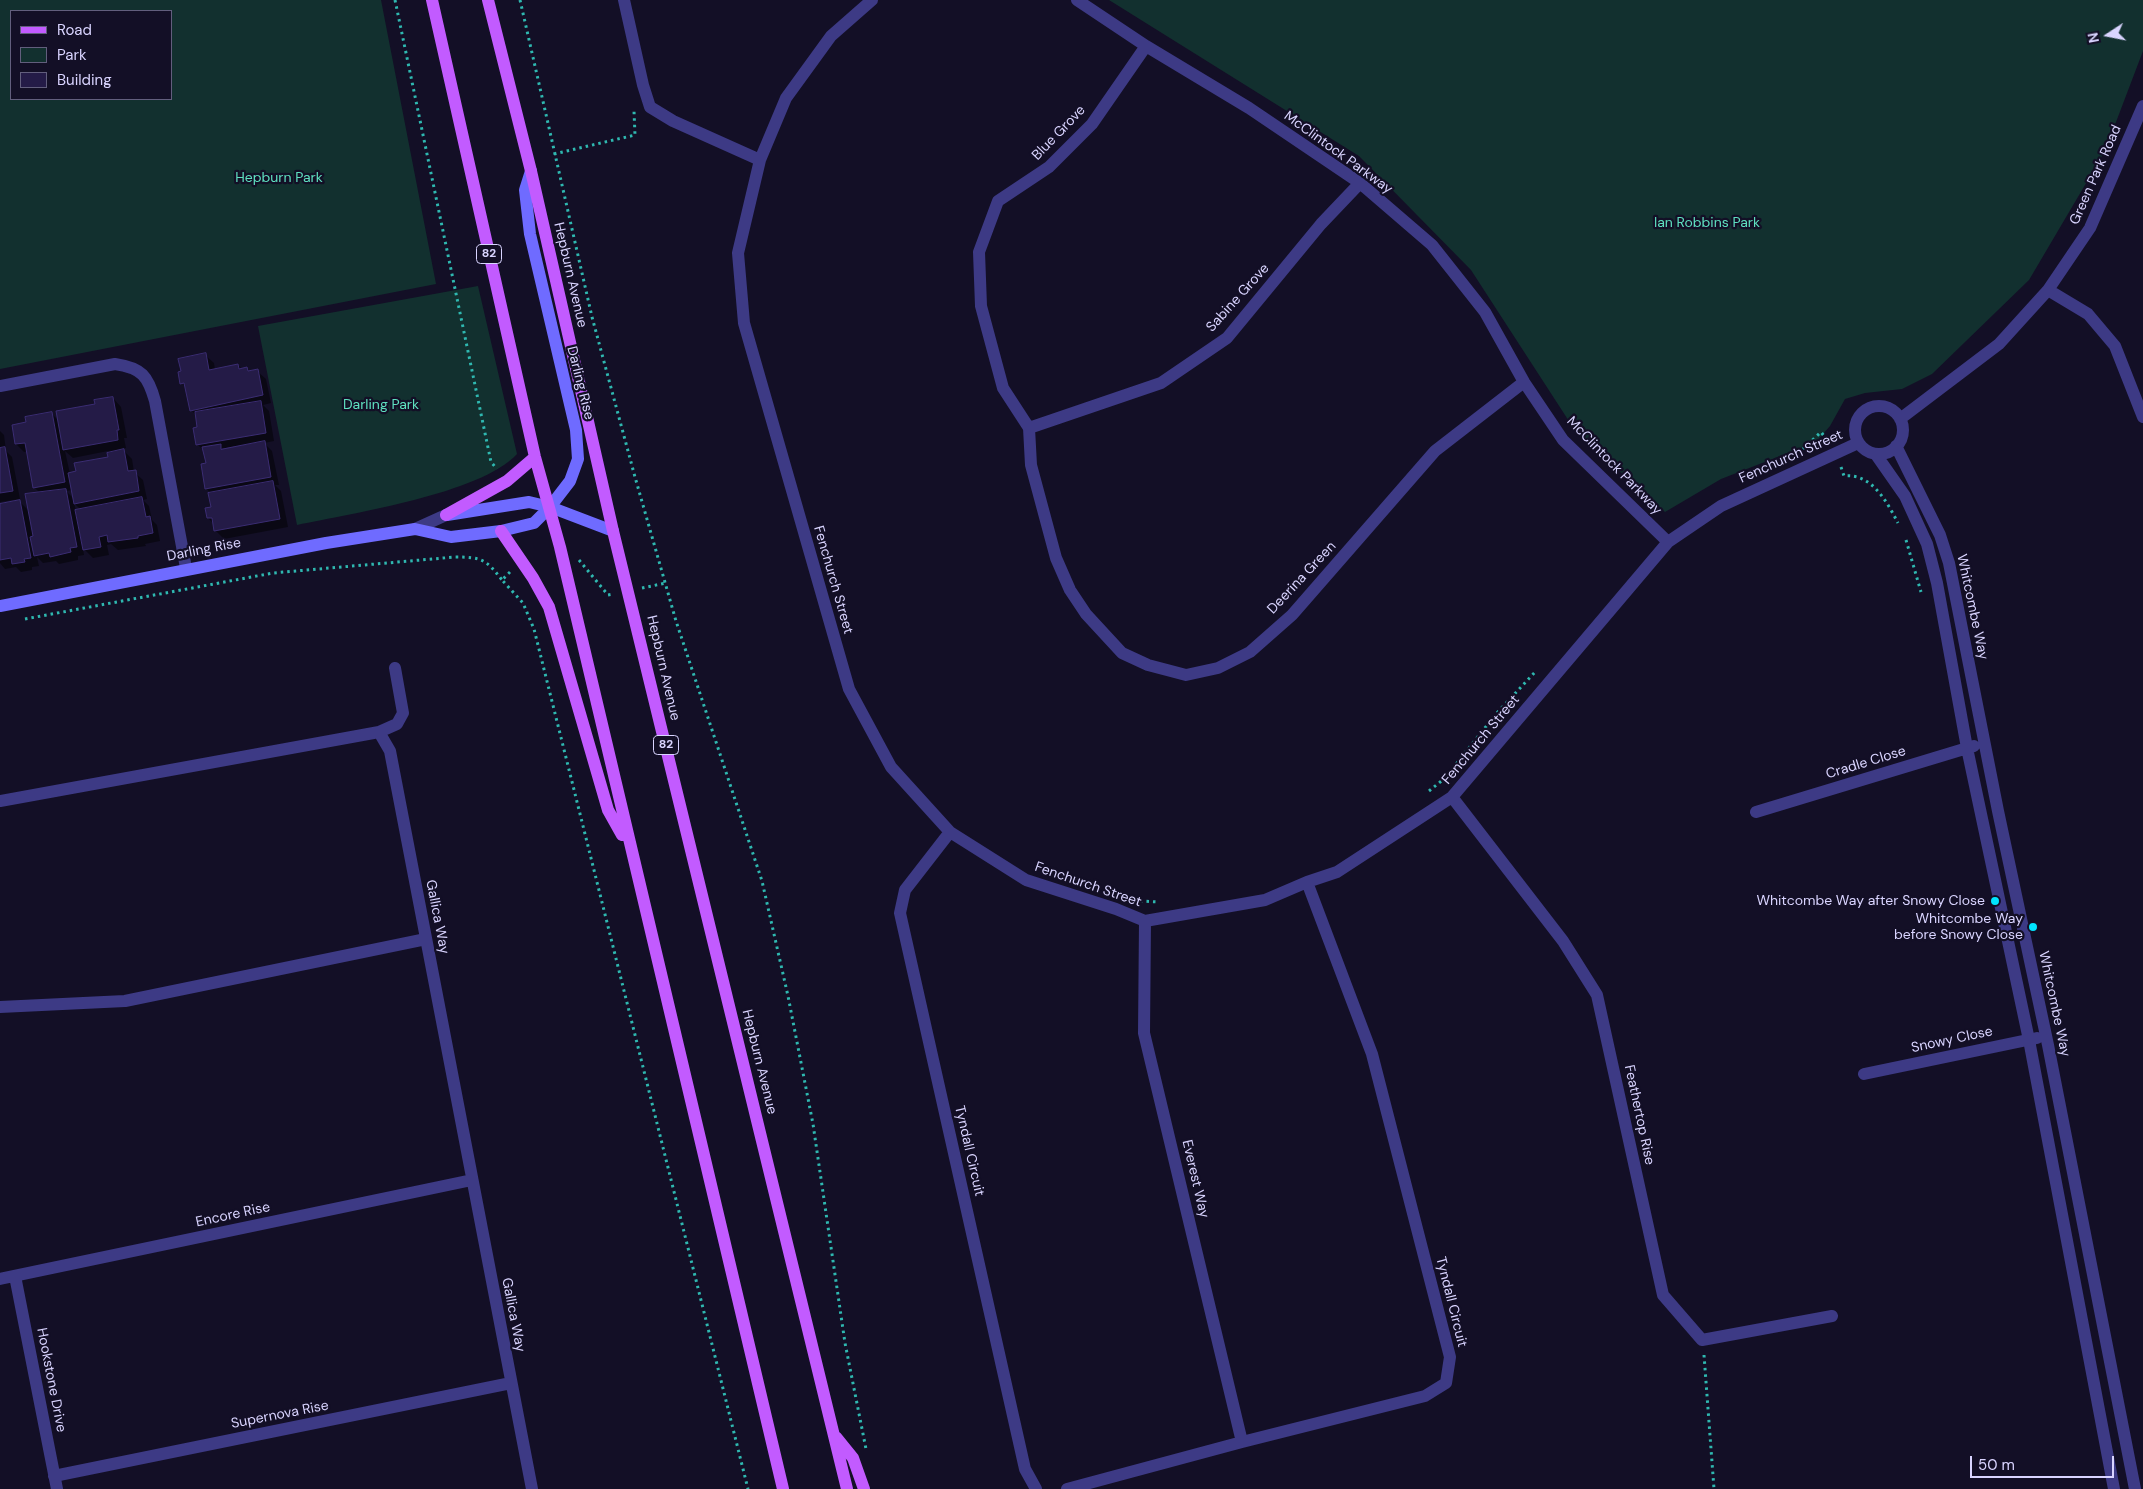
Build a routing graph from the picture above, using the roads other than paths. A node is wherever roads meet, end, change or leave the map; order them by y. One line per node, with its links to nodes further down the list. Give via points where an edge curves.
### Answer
1 (432, 0): 20 (main road, 82)
2 (488, 0): 9 (main road, Hepburn Avenue / 82)
3 (624, 0): 8 (street, via 650,107 673,121)
4 (872, 0): 8 (street, Fenchurch Street, via 831,36 786,98)
5 (1077, 0): 6 (street, McClintock Parkway)
6 (1146, 46): 10 (street, McClintock Parkway, via 1249,108); 16 (street, Blue Grove, via 1092,124 1049,167 998,201 979,252 981,306 1003,388)
7 (2143, 106): 11 (street, Green Park Road, via 2090,228)
8 (760, 160): 36 (street, Fenchurch Street, via 738,252 744,323 849,689 891,767)
9 (531, 171): 21 (street, Darling Rise, via 525,190 530,234 576,430 578,460 570,481); 25 (main road, Hepburn Avenue / 82)
10 (1360, 183): 12 (street, McClintock Parkway, via 1432,245 1485,312); 16 (street, Sabine Grove, via 1321,224 1226,338 1161,383)
11 (2048, 290): 14 (street, via 2088,314 2115,346); 15 (street, Green Park Road, via 1999,344)
12 (1524, 382): 16 (street, Deerina Green, via 1435,451 1292,615 1250,652 1218,668 1186,675 1148,665 1122,652 1086,614 1070,590 1056,558 1031,465); 26 (street, McClintock Parkway, via 1563,440)
13 (0, 386): 27 (street, via 116,364 130,366 142,374 155,401)
14 (2143, 417)
15 (1900, 419): 17 (street, via 1889,408 1866,409 1856,421); 18 (street, via 1902,437)
16 (1029, 428)
17 (1858, 443): 19 (street); 26 (street, Fenchurch Street, via 1720,506)
18 (1896, 446): 19 (street, via 1889,453); 31 (street, Whitcombe Way, via 1940,536 1949,563)
19 (1877, 456): 32 (street, via 1905,496 1927,544)
20 (535, 457): 21 (main road, 82); 22 (main road, via 507,481)
21 (550, 507): 22 (street, Darling Rise, via 529,502); 24 (street, Darling Rise, via 534,523); 25 (street, Darling Rise); 37 (main road, 82)
22 (446, 515): 23 (street, Darling Rise)
23 (415, 529): 24 (street, Darling Rise, via 450,538); 27 (street, Darling Rise)
24 (501, 531): 37 (main road, via 549,607 608,810)
25 (613, 531): 50 (main road, Hepburn Avenue / 82)
26 (1668, 542): 33 (street, Fenchurch Street)
27 (186, 568): 28 (street, Darling Rise)
28 (0, 606)
29 (395, 668): 30 (street, via 404,713 397,724)
30 (380, 732): 34 (street); 40 (street, Gallica Way, via 390,751)
31 (1984, 743): 32 (street, Cradle Close); 42 (street, Whitcombe Way)
32 (1968, 748): 35 (street, Cradle Close); 43 (street)
33 (1452, 797): 38 (street, Fenchurch Street, via 1337,872); 48 (street, Feathertop Rise, via 1563,941 1597,995 1663,1295 1702,1340)
34 (0, 801)
35 (1756, 812)
36 (950, 832): 39 (street, Fenchurch Street, via 1026,880); 58 (street, Tyndall Circuit, via 905,890 900,913 1025,1469)
37 (630, 848): 55 (main road, 82)
38 (1308, 882): 39 (street, Fenchurch Street, via 1265,900); 51 (street, Tyndall Circuit, via 1372,1054 1450,1357 1446,1384 1425,1396)
39 (1145, 921): 51 (street, Everest Way, via 1144,1033)
40 (426, 939): 41 (street, via 124,1001); 45 (street, Gallica Way)
41 (0, 1007)
42 (2046, 1037): 43 (street, Snowy Close); 61 (street, Whitcombe Way)
43 (2030, 1040): 44 (street, Snowy Close); 60 (street)
44 (1864, 1074)
45 (472, 1180): 46 (street, Encore Rise); 49 (street, Gallica Way)
46 (15, 1276): 47 (street, Encore Rise); 52 (street, Hookstone Drive)
47 (0, 1279)
48 (1832, 1316)
49 (511, 1383): 52 (street, Supernova Rise); 54 (street, Gallica Way)
50 (835, 1435): 56 (main road, Hepburn Avenue / 82); 57 (main road, via 853,1458)
51 (1242, 1442): 59 (street, Tyndall Circuit)
52 (54, 1476): 53 (street, Hookstone Drive)
53 (57, 1489)
54 (532, 1489)
55 (783, 1489)
56 (847, 1489)
57 (864, 1489)
58 (1036, 1489)
59 (1067, 1489)
60 (2114, 1489)
61 (2135, 1489)

